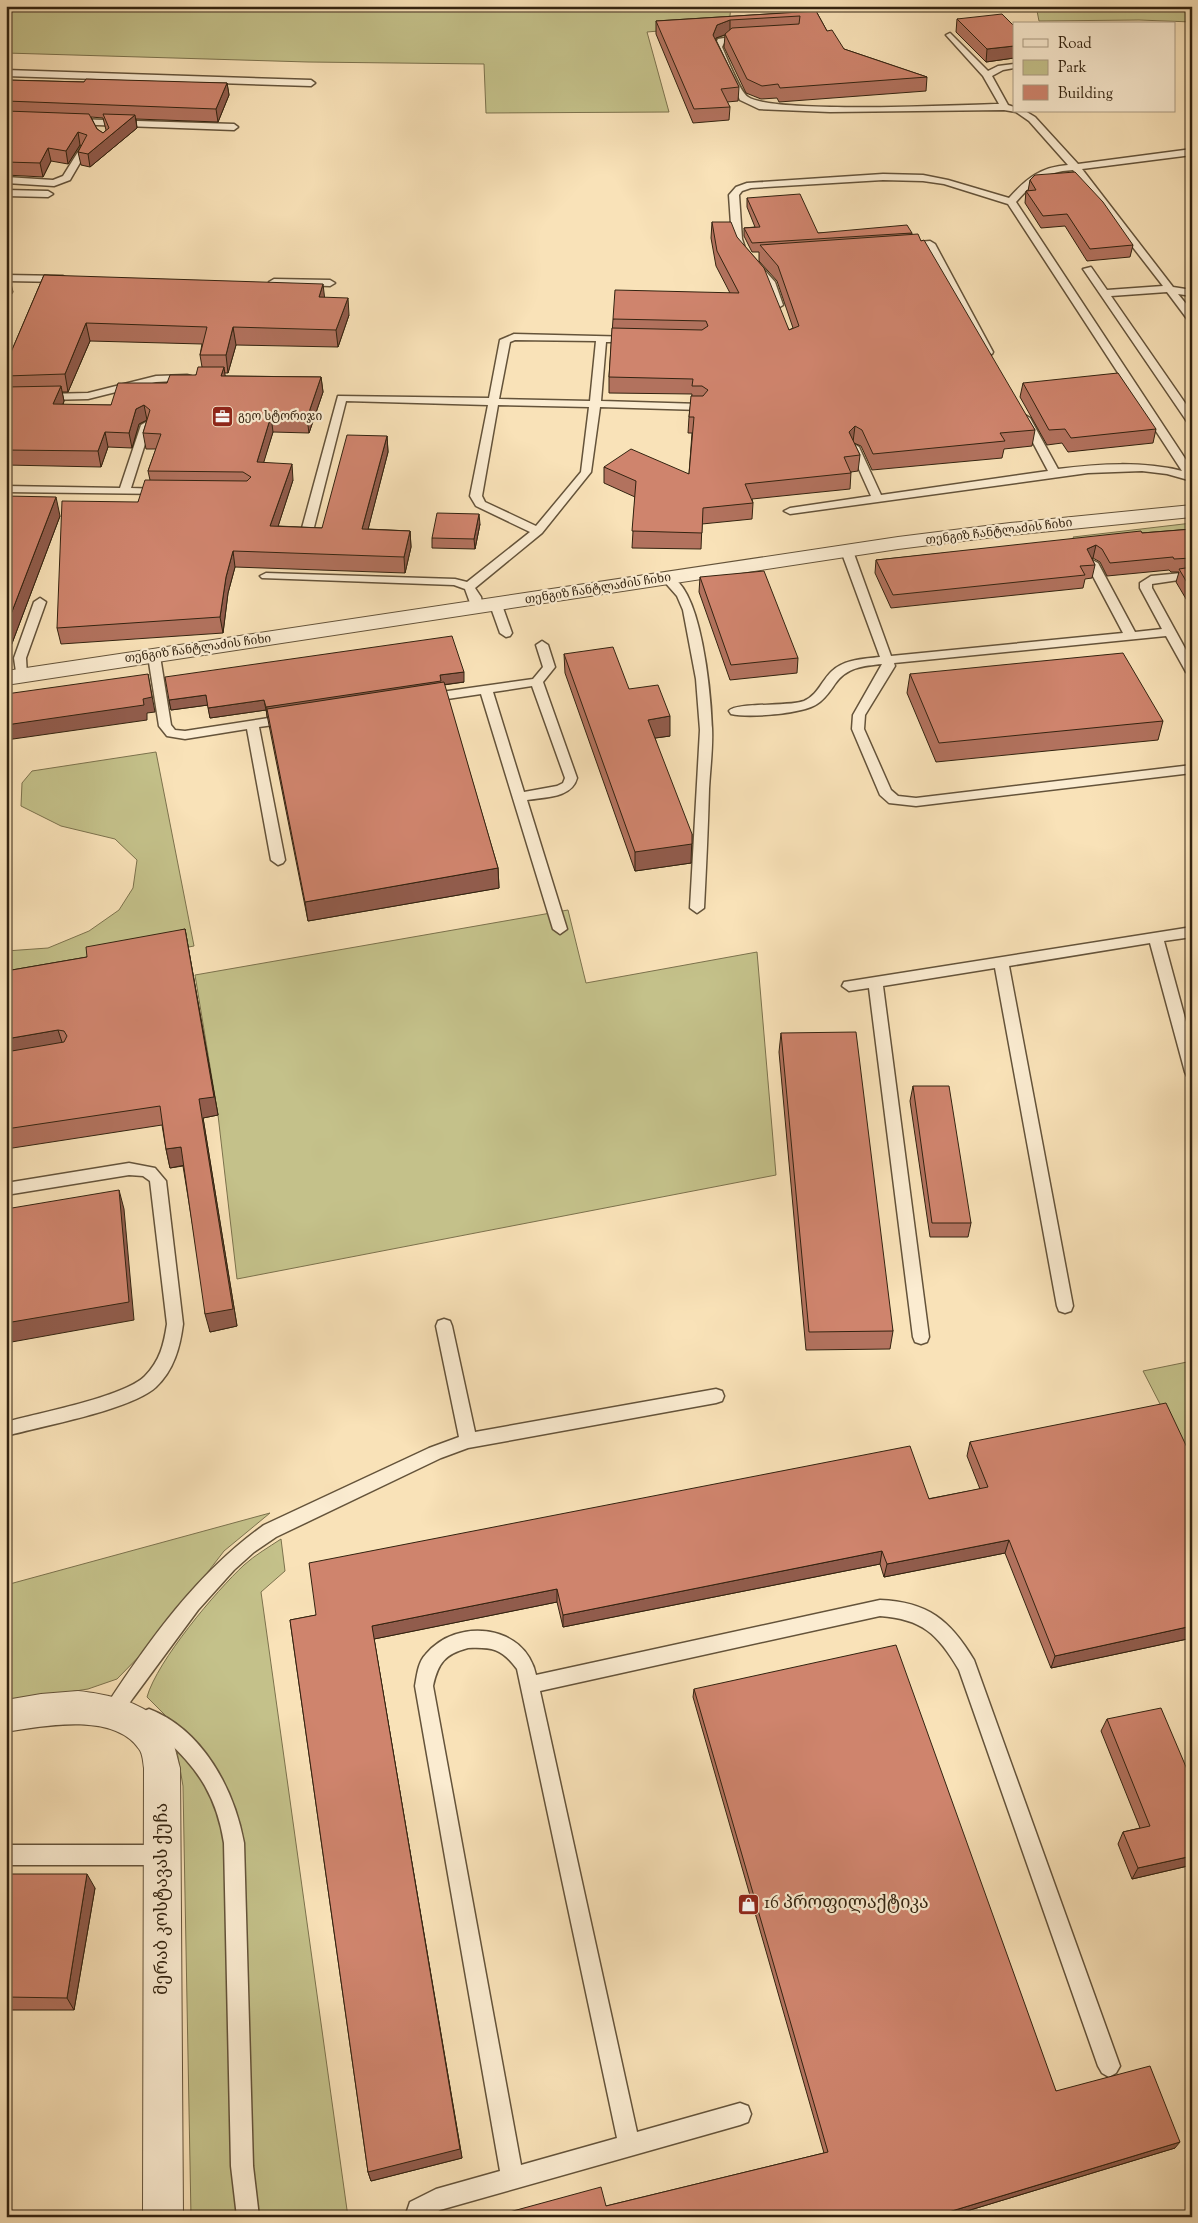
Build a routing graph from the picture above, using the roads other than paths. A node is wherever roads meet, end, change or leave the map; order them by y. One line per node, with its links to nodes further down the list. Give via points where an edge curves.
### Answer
1 (758, 35): 7 (lane, via 730,37 721,40 718,47 743,98 759,106 830,109)
2 (950, 35): 5 (lane)
3 (1013, 66): 5 (lane)
4 (6, 73): 6 (lane)
5 (987, 75): 7 (lane)
6 (311, 83)
7 (1005, 107): 8 (lane)
8 (1013, 110)
9 (1021, 112): 14 (lane, via 1032,119)
10 (61, 122): 11 (lane, via 99,128)
11 (234, 128)
12 (84, 149): 15 (lane, via 67,178 54,183)
13 (1192, 152): 14 (lane, via 1144,156)
14 (1076, 168): 18 (lane, via 1058,168 1040,174); 25 (lane)
15 (6, 180)
16 (6, 193): 17 (lane)
17 (48, 194)
18 (1010, 202): 28 (lane, via 923,178 883,177 750,185 738,189 734,195 737,239 754,256 770,282); 43 (lane)
19 (892, 246): 32 (lane, via 930,244)
20 (1088, 269): 27 (lane)
21 (6, 278): 22 (lane)
22 (75, 279)
23 (261, 282): 24 (lane)
24 (330, 283)
25 (1169, 289): 26 (lane); 27 (lane); 29 (lane)
26 (1192, 292)
27 (1104, 293): 39 (lane)
28 (782, 316)
29 (1192, 318)
30 (601, 339): 31 (lane); 35 (lane, via 514,337 505,340); 36 (lane)
31 (646, 340)
32 (995, 363)
33 (200, 378): 34 (lane, via 156,379 88,396)
34 (6, 398)
35 (493, 402): 36 (lane); 50 (lane, via 476,496 480,504); 51 (lane, via 342,398)
36 (594, 404): 38 (lane); 50 (lane, via 586,472)
37 (1018, 406): 42 (lane)
38 (701, 408)
39 (1192, 421)
40 (146, 425): 45 (lane)
41 (854, 447): 47 (lane)
42 (1055, 474): 43 (lane, via 1129,466 1159,468); 47 (lane)
43 (1191, 477)
44 (6, 489): 45 (lane)
45 (125, 491): 46 (lane)
46 (175, 492)
47 (877, 498): 48 (lane)
48 (790, 511)
49 (1192, 512): 52 (street, თენგიზ ჩანტლაძის ჩიხი, via 1010,529)
50 (538, 531): 57 (lane)
51 (305, 539)
52 (847, 551): 56 (street, თენგიზ ჩანტლაძის ჩიხი); 65 (lane)
53 (1092, 563): 62 (lane)
54 (1192, 575): 60 (lane, via 1151,579 1146,583)
55 (266, 576): 57 (lane, via 455,582)
56 (668, 579): 59 (street, თენგიზ ჩანტლაძის ჩიხი); 77 (lane, via 682,595 689,610 702,679 706,730)
57 (469, 587): 59 (lane, via 475,597)
58 (40, 602): 67 (lane)
59 (487, 606): 61 (lane); 64 (street, თენგიზ ჩანტლაძის ჩიხი)
60 (1170, 632): 62 (lane); 66 (lane)
61 (506, 633)
62 (1131, 636): 65 (lane)
63 (542, 645): 68 (lane, via 549,668)
64 (154, 656): 67 (street, თენგიზ ჩანტლაძის ჩიხი); 73 (lane, via 165,726 171,733 185,735)
65 (888, 661): 71 (lane, via 844,666 815,701 800,706); 74 (lane, via 889,666 859,715 858,728 885,792 894,800 916,802)
66 (1192, 672)
67 (14, 677)
68 (537, 682): 69 (lane); 75 (lane, via 571,778 569,785 561,790)
69 (486, 689): 70 (lane); 75 (lane)
70 (418, 700)
71 (735, 711)
72 (301, 717): 73 (lane)
73 (252, 725): 76 (lane)
74 (1192, 768)
75 (519, 797): 78 (lane)
76 (278, 860)
77 (697, 908)
78 (560, 929)
79 (1192, 932): 80 (lane)
80 (1156, 938): 81 (lane); 84 (lane)
81 (1001, 962): 82 (lane); 86 (lane)
82 (875, 982): 83 (lane); 88 (lane)
83 (849, 986)
84 (1192, 1072)
85 (6, 1189): 90 (lane, via 129,1169 153,1173 158,1181 175,1324 165,1363 150,1382 125,1397)
86 (1065, 1306)
87 (444, 1326): 91 (lane)
88 (921, 1337)
89 (716, 1396): 91 (lane)
90 (6, 1430)
91 (468, 1441): 93 (lane, via 434,1453 252,1542 213,1578)
92 (529, 1685): 97 (lane, via 880,1608 900,1608 932,1621 953,1640 967,1666); 99 (lane); 100 (lane, via 525,1665 511,1647 490,1640 464,1639 444,1648 430,1662 424,1686)
93 (113, 1712): 94 (street, მერაბ კოსტავას ქუჩა, via 85,1708 38,1710); 96 (street, მერაბ კოსტავას ქუჩა, via 137,1724 154,1741 162,1768); 102 (lane, via 150,1718 174,1733 207,1773 227,1808 234,1843 242,2166)
94 (6, 1716)
95 (6, 1855): 96 (lane)
96 (163, 1855): 101 (street, მერაბ კოსტავას ქუჩა)
97 (1109, 2066)
98 (740, 2114): 99 (lane)
99 (629, 2145): 100 (lane)
100 (512, 2178): 103 (lane, via 436,2200 418,2210)
101 (163, 2217)
102 (248, 2217)
103 (416, 2217)

